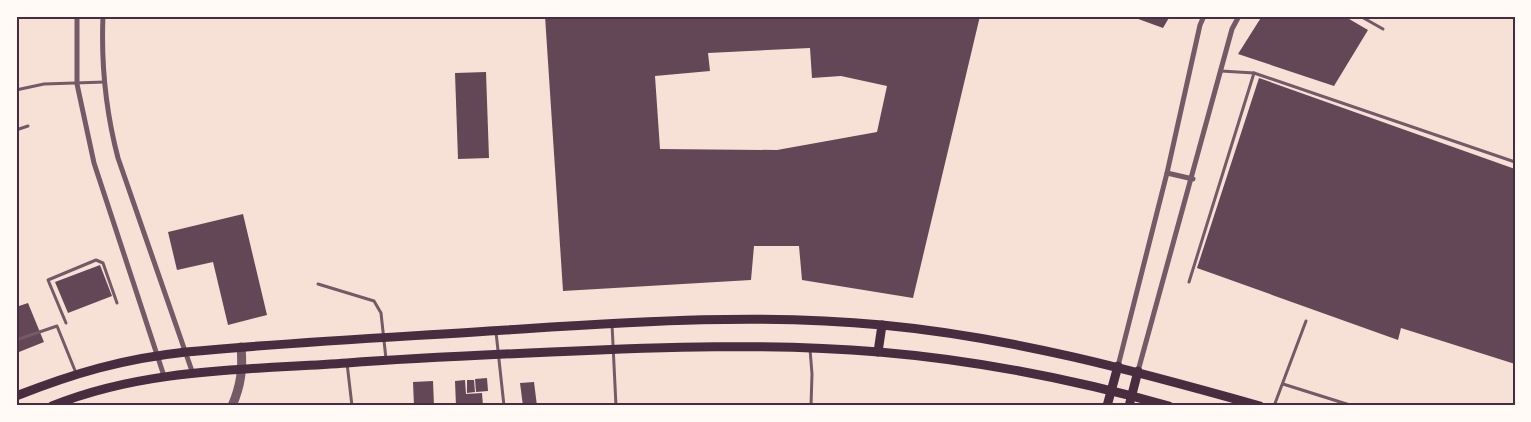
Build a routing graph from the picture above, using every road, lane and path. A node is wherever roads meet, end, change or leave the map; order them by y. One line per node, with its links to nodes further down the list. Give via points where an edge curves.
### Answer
1 (78, 16): 10 (street)
2 (103, 16): 9 (street)
3 (1204, 16): 15 (street)
4 (1239, 16): 7 (street, via 1232,29)
5 (1360, 16): 6 (lane)
6 (1384, 29)
7 (1221, 71): 8 (lane); 16 (street)
8 (1254, 73): 14 (lane); 17 (lane)
9 (106, 82): 10 (lane); 30 (street, via 111,130 118,158)
10 (77, 84): 11 (lane, via 44,84); 32 (street, via 94,163)
11 (16, 90)
12 (28, 126): 13 (lane)
13 (16, 130)
14 (1515, 162)
15 (1166, 173): 16 (street); 36 (street)
16 (1193, 179): 38 (street)
17 (1189, 282)
18 (318, 284): 25 (lane, via 374,301 381,314)
19 (117, 303): 21 (lane, via 103,263 96,260 48,280)
20 (1306, 321): 42 (lane)
21 (66, 323)
22 (612, 323): 23 (main road, via 723,319); 24 (main road); 28 (lane)
23 (882, 325): 31 (main road); 36 (main road, via 929,330)
24 (496, 331): 25 (main road); 33 (lane)
25 (384, 338): 27 (main road); 34 (lane)
26 (16, 340): 39 (lane, via 57,326)
27 (241, 347): 30 (main road); 37 (street)
28 (613, 349): 29 (main road, via 720,346); 33 (main road); 50 (lane)
29 (810, 349): 31 (main road); 51 (lane)
30 (186, 352): 32 (main road); 40 (street)
31 (878, 352): 43 (main road, via 1020,373)
32 (158, 355): 39 (main road); 41 (street)
33 (498, 355): 34 (main road); 49 (lane)
34 (386, 360): 35 (main road)
35 (347, 363): 37 (main road); 48 (lane)
36 (1118, 366): 38 (main road); 43 (main road)
37 (243, 370): 40 (main road); 47 (street, via 241,386)
38 (1138, 371): 45 (main road); 55 (main road)
39 (76, 373): 44 (main road)
40 (193, 374): 41 (main road)
41 (164, 376): 46 (main road, via 114,385)
42 (1283, 384): 56 (lane); 57 (lane)
43 (1112, 391): 45 (main road); 52 (main road)
44 (16, 396)
45 (1132, 396): 53 (main road); 54 (main road)
46 (52, 406)
47 (232, 406)
48 (352, 406)
49 (504, 406)
50 (616, 406)
51 (811, 406)
52 (1107, 406)
53 (1129, 406)
54 (1169, 406)
55 (1260, 406)
56 (1274, 406)
57 (1353, 406)

